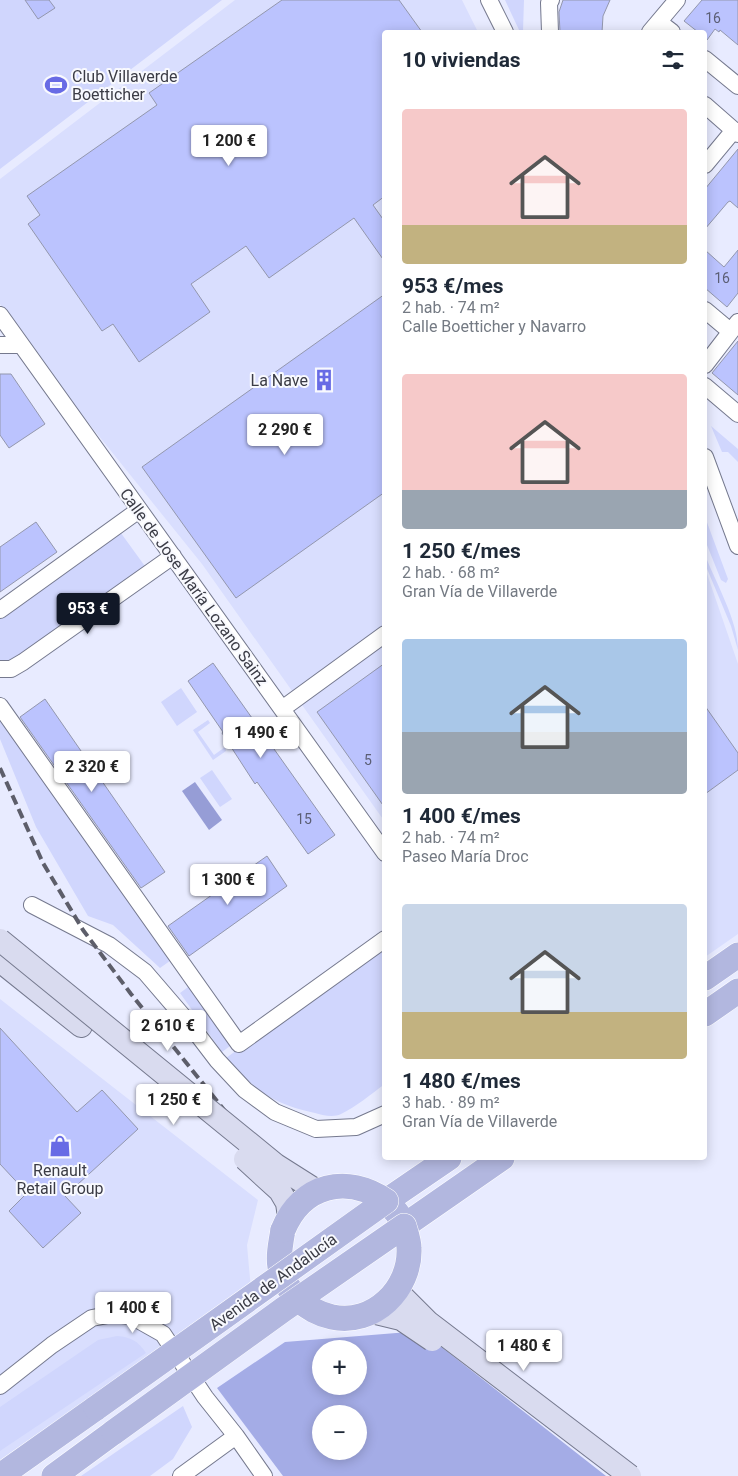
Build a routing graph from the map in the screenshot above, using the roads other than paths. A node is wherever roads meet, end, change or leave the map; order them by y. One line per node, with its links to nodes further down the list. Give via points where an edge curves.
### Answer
1 (489, 0): 5 (street)
2 (551, 0): 6 (street)
3 (677, 0): 4 (street)
4 (655, 27)
5 (504, 30)
6 (550, 30)
7 (707, 61): 8 (street)
8 (738, 86)
9 (707, 108): 10 (street)
10 (736, 132): 11 (street)
11 (707, 163)
12 (707, 311): 14 (street)
13 (0, 315): 16 (street, Calle de Jose María Lozano Sainz)
14 (734, 327): 17 (street)
15 (0, 345): 16 (street)
16 (21, 345): 21 (street, Calle de Jose María Lozano Sainz)
17 (707, 362)
18 (707, 388): 19 (street)
19 (738, 414)
20 (707, 462): 22 (street)
21 (139, 510): 23 (street, Calle de Jose María Lozano Sainz); 24 (street)
22 (738, 546)
23 (172, 556): 26 (street, via 23,662 11,669); 28 (street, Calle de Jose María Lozano Sainz)
24 (0, 610)
25 (382, 636): 28 (street)
26 (0, 669)
27 (0, 706): 38 (street)
28 (282, 709): 29 (street, Calle de Jose María Lozano Sainz)
29 (382, 849)
30 (32, 905): 39 (street, via 109,945 145,972)
31 (0, 940): 43 (street, bridge, via 276,1165)
32 (382, 941): 38 (street)
33 (738, 955): 35 (main road)
34 (0, 961): 45 (street, bridge, via 266,1177 280,1191 287,1203)
35 (707, 977)
36 (738, 991): 37 (main road)
37 (707, 1013)
38 (239, 1044): 39 (street)
39 (217, 1060): 40 (street, via 245,1090 275,1112 316,1129 356,1127)
40 (382, 1115)
41 (446, 1160): 44 (main road, Avenida de Andalucía)
42 (499, 1160): 46 (main road, Avenida de Andalucía)
43 (317, 1191): 44 (main road, bridge, via 337,1186 358,1187); 45 (main road, bridge, via 302,1200)
44 (386, 1201): 46 (main road); 47 (main road, Avenida de Andalucía, bridge)
45 (289, 1216): 47 (main road, bridge, via 279,1248)
46 (404, 1226): 48 (main road, bridge, via 409,1255 407,1270); 49 (main road, Avenida de Andalucía, bridge)
47 (282, 1276): 49 (main road); 53 (main road, Avenida de Andalucía, bridge)
48 (397, 1290): 50 (main road, bridge); 58 (street, bridge, via 428,1322)
49 (298, 1300): 50 (main road, bridge, via 314,1311 333,1317 353,1317); 54 (main road, Avenida de Andalucía, bridge)
50 (372, 1312): 57 (street, bridge, via 401,1320 420,1331)
51 (0, 1386): 52 (street, via 92,1318 113,1314 131,1316 163,1334 205,1397)
52 (236, 1436): 55 (street); 56 (street)
53 (5, 1471)
54 (54, 1476)
55 (181, 1476)
56 (264, 1476)
57 (609, 1476)
58 (630, 1476)

